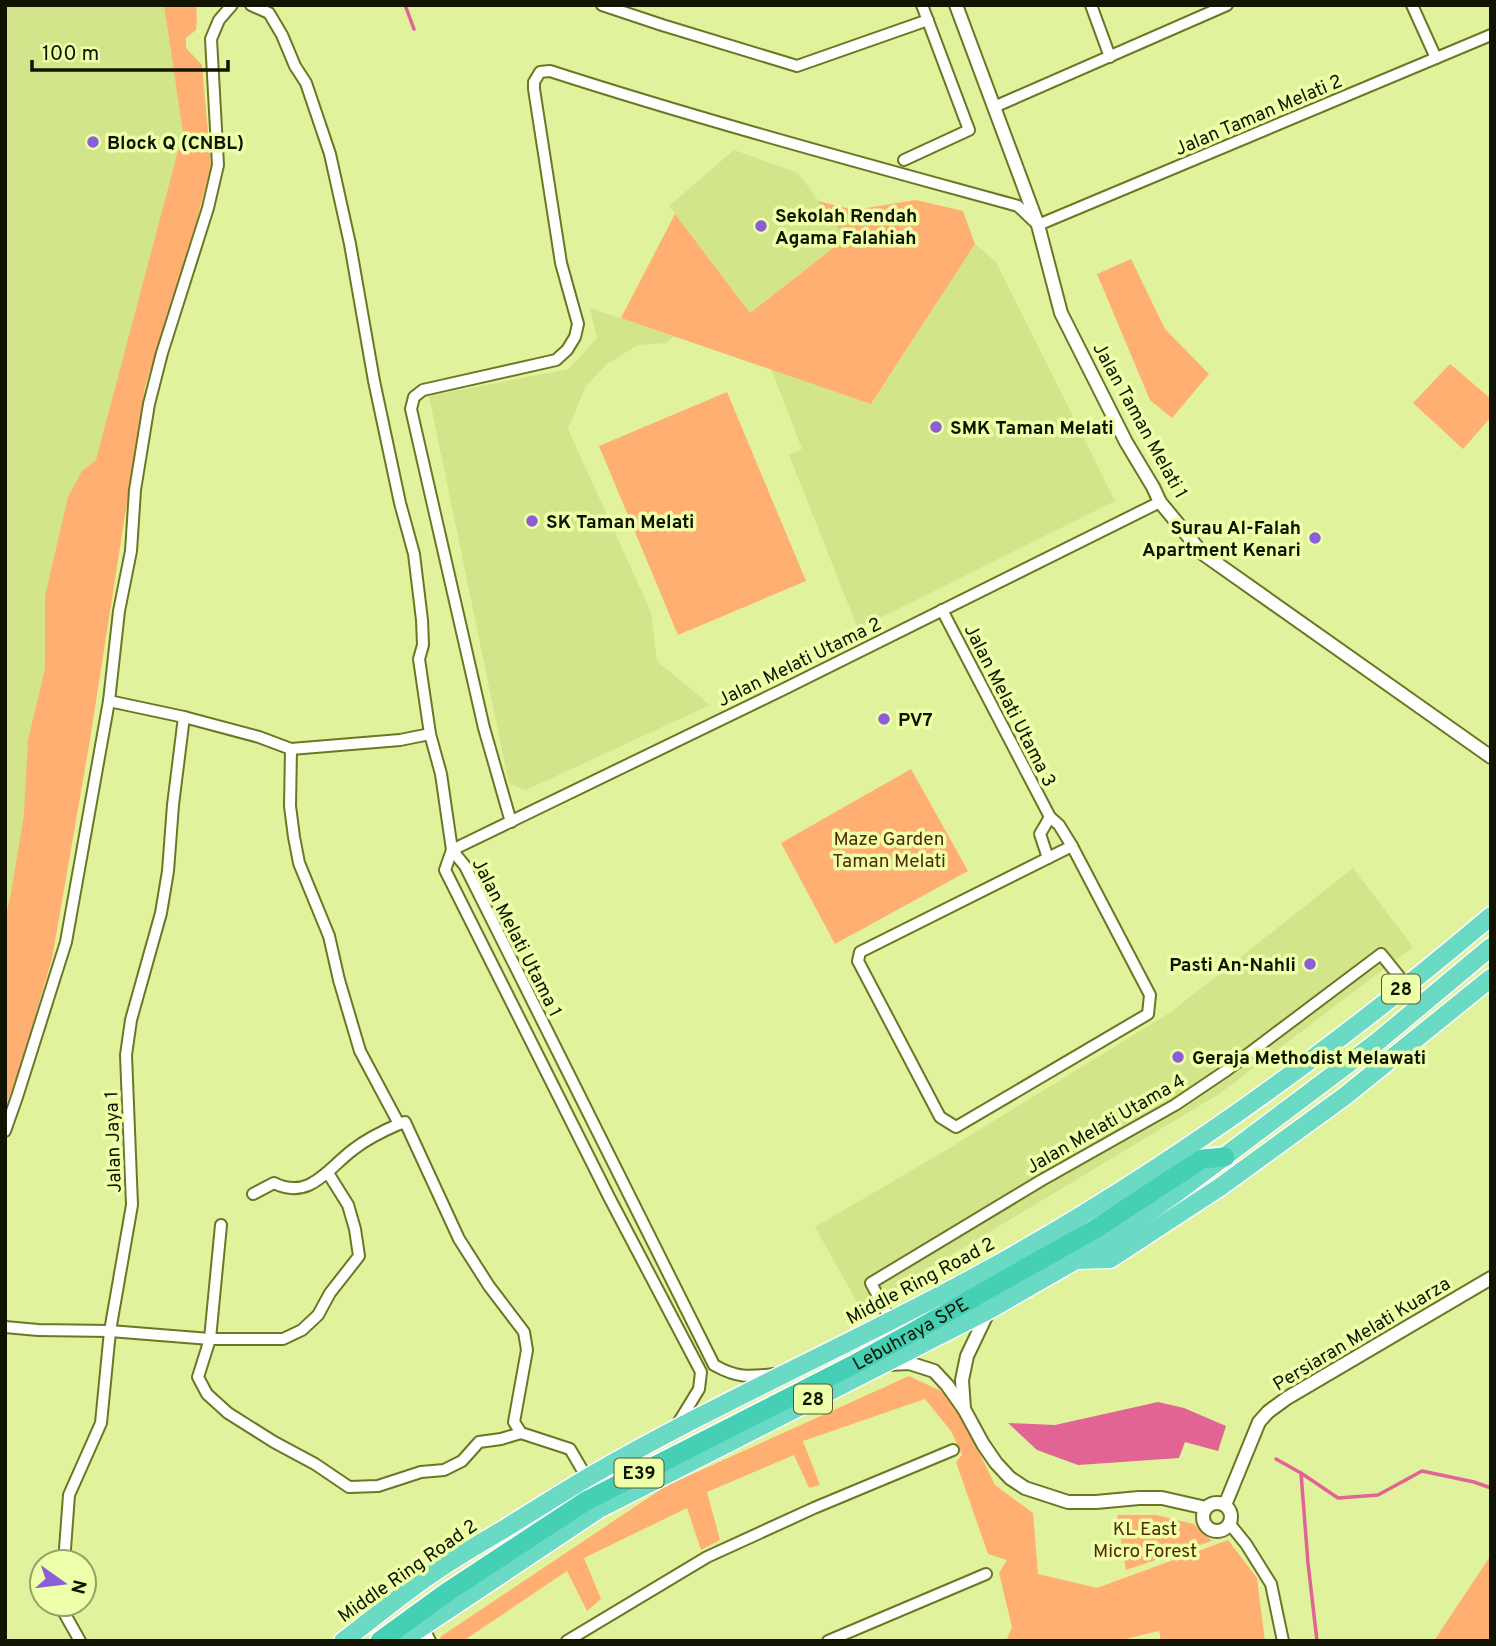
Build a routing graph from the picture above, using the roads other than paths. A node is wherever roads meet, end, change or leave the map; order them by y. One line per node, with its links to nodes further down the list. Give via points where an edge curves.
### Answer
1 (232, 5): 18 (street, via 211,39 218,165 149,404)
2 (251, 5): 20 (street, via 268,13 282,35 306,83 330,154 377,395 414,554 422,620 419,659)
3 (602, 5): 9 (street, via 797,65)
4 (922, 5): 9 (street)
5 (956, 5): 13 (street, Jalan Taman Melati 1)
6 (1090, 5): 11 (street)
7 (1227, 5): 11 (street)
8 (1412, 5): 12 (street)
9 (928, 20): 14 (street, via 969,130)
10 (1491, 34): 12 (street, Jalan Taman Melati 2)
11 (1110, 57): 13 (street)
12 (1436, 58): 15 (street, Jalan Taman Melati 2)
13 (994, 107): 15 (street, Jalan Taman Melati 1)
14 (904, 160)
15 (1038, 225): 16 (street, Jalan Taman Melati 1, via 1061,313); 24 (street, via 1018,206 550,71 540,72 534,89 561,263 578,324 575,337 556,360 423,390 414,397 411,409 484,728)
16 (1160, 502): 17 (street, Jalan Melati Utama 2); 22 (street, Jalan Taman Melati 1, via 1202,553)
17 (942, 610): 23 (street, Jalan Melati Utama 3); 24 (street, Jalan Melati Utama 2)
18 (109, 701): 19 (street); 33 (street, via 66,942)
19 (184, 717): 21 (street); 43 (street, Jalan Jaya 1, via 162,913 131,1020 127,1055 132,1205)
20 (430, 734): 21 (street); 26 (street)
21 (291, 749): 32 (street, via 290,806 299,863 329,936 360,1051)
22 (1491, 757)
23 (1049, 817): 25 (street, Jalan Melati Utama 3); 27 (street, via 1040,834)
24 (511, 822): 26 (street, Jalan Melati Utama 2)
25 (1072, 846): 27 (street); 27 (street, Jalan Melati Utama 3, via 1150,995 1148,1014 956,1127 940,1117 858,961 860,951)
26 (452, 850): 46 (street, Jalan Melati Utama 1, via 465,866 714,1365 744,1377); 48 (street, Jalan Melati Utama 1, via 445,870 701,1372 699,1390)
27 (1048, 858)
28 (1491, 916): 31 (highway, Middle Ring Road 2 / 28)
29 (1491, 947): 34 (highway, 28, via 1377,1042)
30 (1491, 978): 38 (highway, via 1345,1097 1220,1187 1110,1259)
31 (1406, 985): 41 (highway, Middle Ring Road 2 / 28, via 1309,1061 1166,1161 994,1266); 41 (street, Jalan Melati Utama 4, via 1381,954 1175,1105 871,1283)
32 (399, 1124): 35 (street, via 353,1149); 49 (street, via 405,1122 459,1239 524,1332 527,1350 514,1422)
33 (5, 1130)
34 (1224, 1157): 38 (highway, 28); 61 (highway, Lebuhraya SPE / E39, via 1202,1159 1095,1229 913,1332 586,1501)
35 (328, 1173): 36 (street, via 299,1189 274,1183); 44 (street, via 348,1205 359,1256 318,1315 283,1339)
36 (253, 1194)
37 (222, 1225): 44 (street)
38 (1076, 1260): 40 (highway, 28)
39 (1491, 1278): 52 (street, Persiaran Melati Kuarza, via 1268,1412 1259,1422)
40 (989, 1310): 45 (highway, 28); 47 (street, via 968,1356 962,1380)
41 (891, 1321): 46 (highway, Middle Ring Road 2 / 28)
42 (5, 1327): 43 (street)
43 (110, 1331): 44 (street); 55 (street, Jalan Jaya 1, via 101,1423 69,1495)
44 (210, 1339): 49 (street, via 198,1377 207,1394 228,1413 349,1487 378,1486 444,1470 462,1461 479,1442)
45 (882, 1364): 47 (street, via 909,1363 934,1371); 58 (highway, 28, via 599,1509)
46 (789, 1373): 48 (highway, Middle Ring Road 2 / 28)
47 (964, 1409): 53 (street, via 996,1463 1025,1488 1068,1502 1162,1498)
48 (674, 1431): 51 (highway, Middle Ring Road 2 / 28)
49 (521, 1433): 51 (street, via 570,1449)
50 (953, 1450): 63 (street, via 707,1557)
51 (587, 1478): 60 (highway, Middle Ring Road 2 / 28, via 435,1572)
52 (1225, 1506): 53 (street, via 1213,1503); 54 (street)
53 (1206, 1508): 54 (street, via 1203,1516 1209,1528 1222,1530)
54 (1229, 1523): 65 (street, via 1271,1584)
55 (65, 1548)
56 (986, 1574): 64 (street)
57 (67, 1618): 59 (street)
58 (426, 1633): 62 (highway, 28)
59 (80, 1641)
60 (343, 1641)
61 (380, 1641)
62 (401, 1641)
63 (567, 1641)
64 (828, 1641)
65 (1283, 1641)

